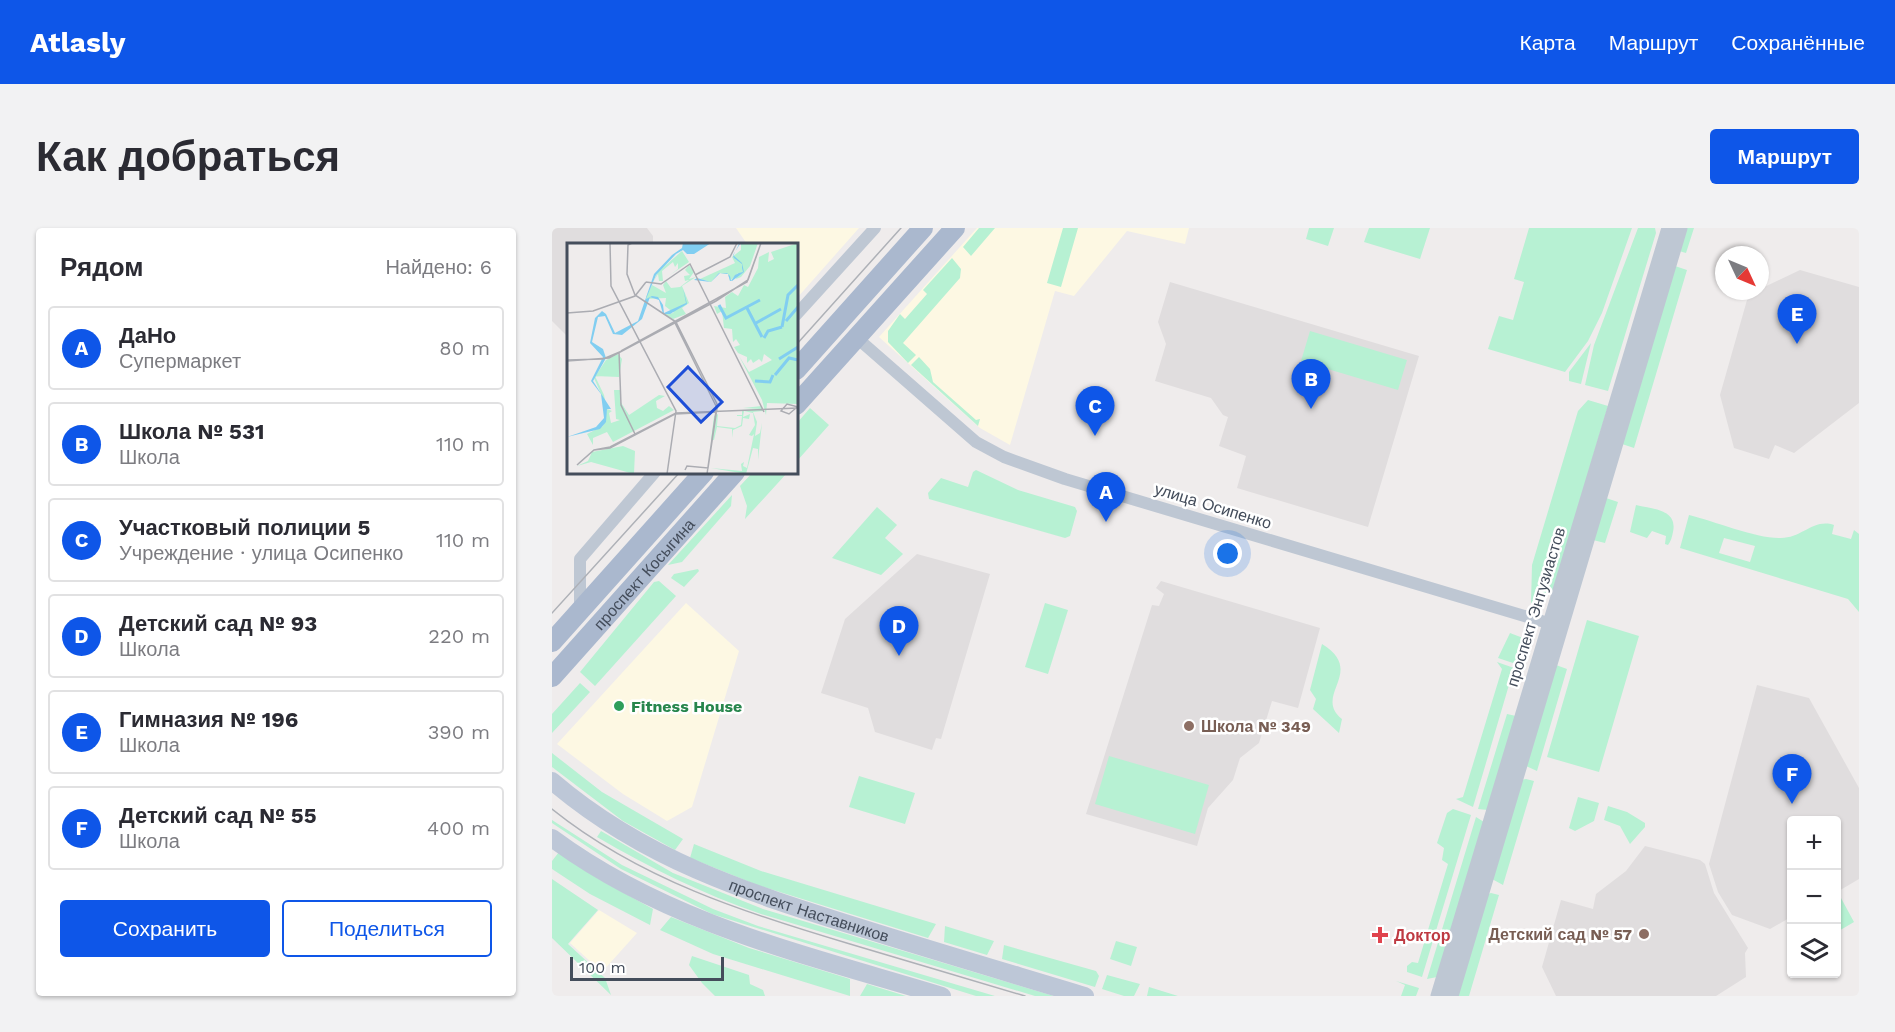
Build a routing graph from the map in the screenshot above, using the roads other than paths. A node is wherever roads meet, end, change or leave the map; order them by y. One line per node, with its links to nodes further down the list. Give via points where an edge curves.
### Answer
1 (875, 228): 6 (street)
2 (923, 228): 8 (main road)
3 (955, 228): 7 (main road)
4 (1669, 228): 14 (street, проспект Энтузиастов)
5 (1680, 228): 14 (street, проспект Энтузиастов)
6 (798, 313)
7 (856, 338): 9 (main road); 14 (street, улица Осипенко, via 962,431 1021,464)
8 (798, 368)
9 (798, 403)
10 (653, 474): 13 (street, via 580,559)
11 (702, 474): 13 (main road, проспект Косыгина)
12 (733, 474): 16 (main road, проспект Косыгина)
13 (580, 610): 15 (main road, проспект Косыгина)
14 (1556, 625): 21 (street, проспект Энтузиастов); 22 (street, проспект Энтузиастов)
15 (552, 642)
16 (552, 677)
17 (552, 781): 20 (main road, проспект Наставников, via 647,846 722,882)
18 (552, 838): 19 (main road, via 601,872 704,922)
19 (942, 996)
20 (1085, 996)
21 (1438, 996)
22 (1451, 996)

